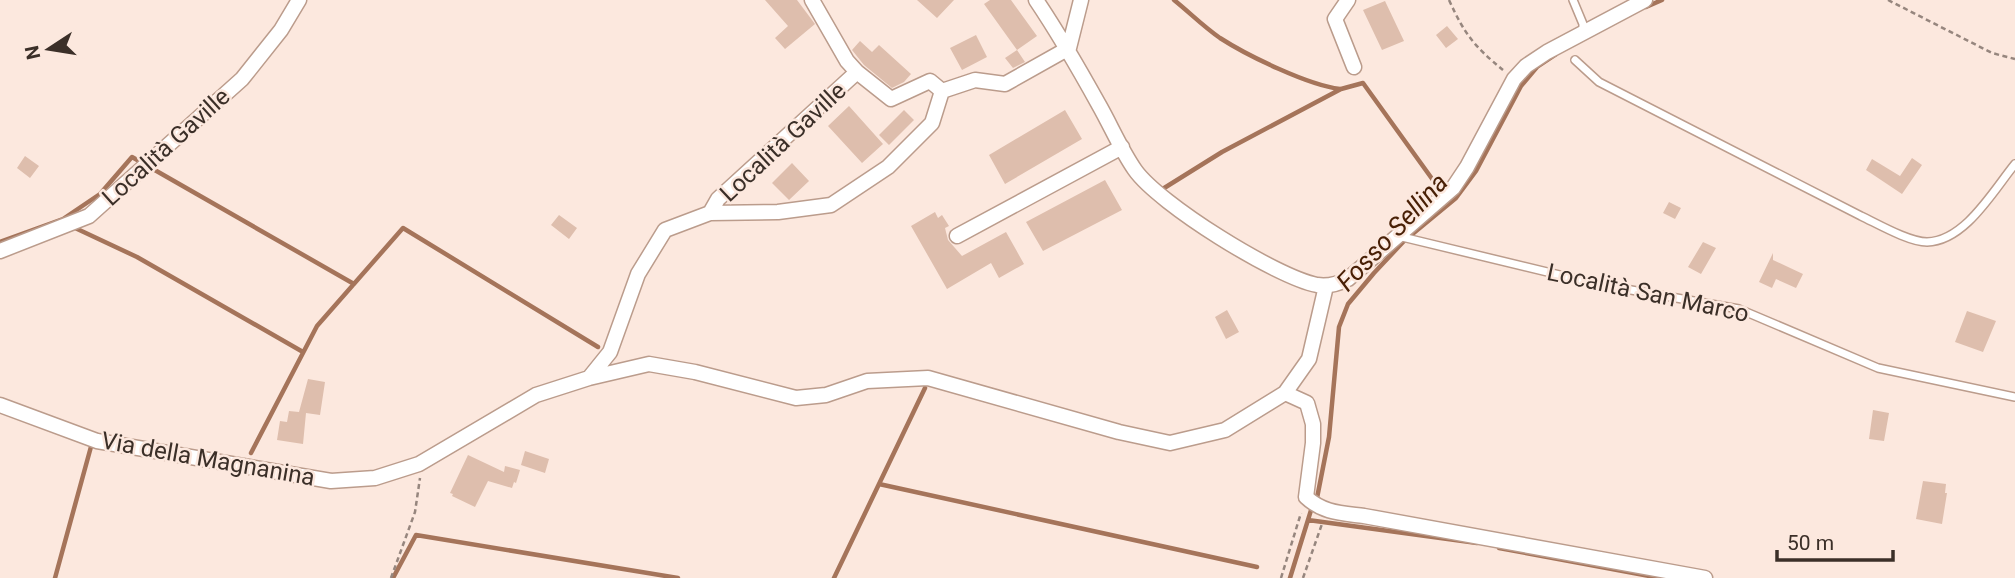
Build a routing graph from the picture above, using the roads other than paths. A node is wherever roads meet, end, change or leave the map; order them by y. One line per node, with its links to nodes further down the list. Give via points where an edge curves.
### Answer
1 (299, 0): 19 (street, Località Gaville, via 242,79 89,216)
2 (812, 0): 12 (street, Località Gaville)
3 (1036, 0): 9 (street)
4 (1081, 0): 9 (street)
5 (1348, 0): 11 (street, via 1335,19)
6 (1573, 0): 8 (lane)
7 (1646, 0): 8 (street)
8 (1583, 33): 18 (street, via 1526,66 1514,79 1453,188)
9 (1069, 48): 13 (street, Località Gaville, via 1005,84 975,80); 14 (street)
10 (1575, 60): 15 (lane, via 1599,82 1861,216 1925,242 1961,230)
11 (1354, 67)
12 (857, 72): 13 (street, Località Gaville, via 891,99 930,80); 16 (street, Località Gaville, via 718,199)
13 (942, 91): 16 (street, Località Gaville, via 932,123 888,167 831,205)
14 (1122, 148): 17 (street); 20 (street, via 1144,181 1178,209 1261,261)
15 (2015, 164)
16 (710, 213): 21 (street, Località Gaville, via 665,229 638,274 610,352)
17 (957, 236)
18 (1397, 236): 20 (street, via 1348,279); 23 (lane, Località San Marco, via 1597,284 1739,309 1878,368)
19 (0, 251)
20 (1326, 286): 22 (street, via 1309,359)
21 (589, 378): 22 (street, Via della Magnanina, via 649,364 796,398 826,395 867,381 928,378 1170,443 1225,430); 24 (street, Via della Magnanina, via 536,395 419,464 375,478 331,481 97,441)
22 (1286, 393): 25 (street, via 1307,403 1313,424 1306,497 1317,507)
23 (2015, 397)
24 (0, 405)
25 (1705, 578)

